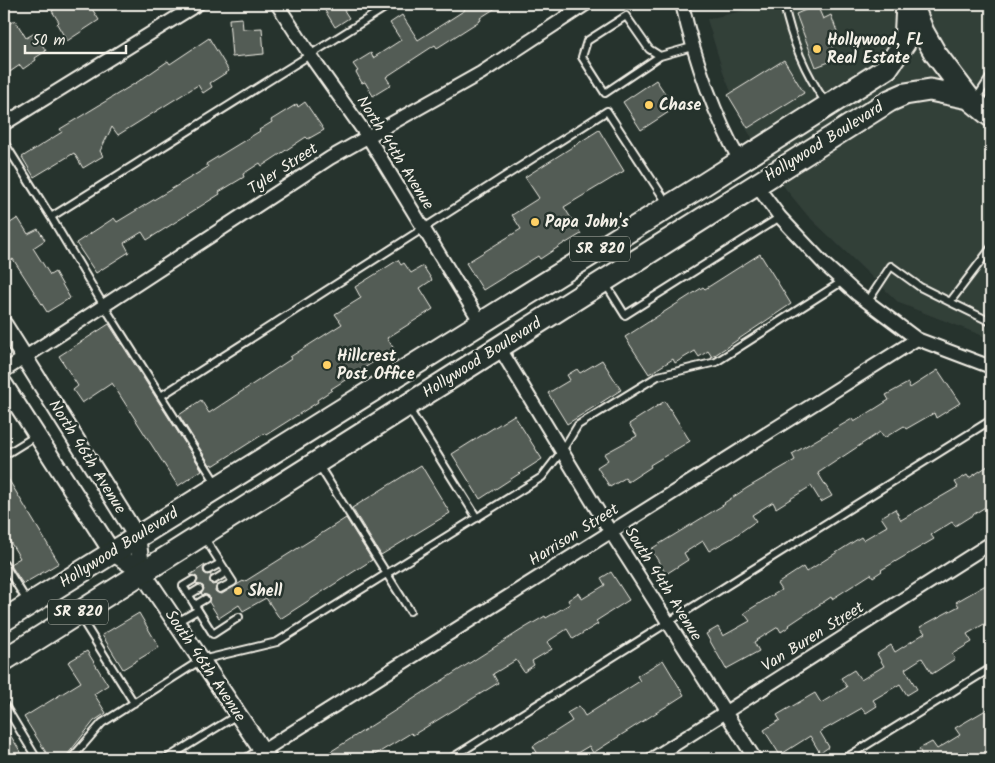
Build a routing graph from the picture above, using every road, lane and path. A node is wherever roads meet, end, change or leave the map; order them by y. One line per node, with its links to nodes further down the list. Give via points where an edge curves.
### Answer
1 (198, 4): 16 (street)
2 (277, 4): 10 (street, North 44th Avenue)
3 (391, 4): 10 (lane)
4 (586, 4): 17 (street, Tyler Street, via 481,73)
5 (682, 4): 9 (street)
6 (784, 4): 14 (lane, via 800,57)
7 (907, 4): 14 (highway, Hollywood Boulevard / SR 820, via 905,42 887,68)
8 (912, 4): 13 (highway, Hollywood Boulevard, via 936,53)
9 (692, 47): 11 (lane); 19 (street, via 723,130)
10 (310, 55): 17 (street, North 44th Avenue); 22 (lane)
11 (660, 56): 11 (lane, via 649,49 626,16 587,41 582,57 605,93)
12 (991, 76): 13 (lane)
13 (972, 100): 15 (highway, Hollywood Boulevard / SR 820); 20 (highway, Hollywood Boulevard / SR 820, via 930,90 904,94 889,100)
14 (828, 106): 19 (highway, Hollywood Boulevard / SR 820); 20 (highway, via 822,124 764,159 754,181)
15 (991, 116)
16 (4, 124)
17 (368, 137): 24 (street, North 44th Avenue); 32 (street, Tyler Street, via 330,158)
18 (4, 142): 22 (lane)
19 (740, 161): 21 (highway, Hollywood Boulevard / SR 820); 25 (highway, via 740,173 732,182 681,215)
20 (756, 185): 23 (street); 25 (highway, Hollywood Boulevard / SR 820)
21 (669, 206): 24 (lane, via 607,111); 27 (highway, Hollywood Boulevard / SR 820)
22 (51, 217): 32 (lane)
23 (780, 217): 28 (lane, via 625,315); 29 (street)
24 (423, 229): 34 (street, North 44th Avenue); 42 (lane)
25 (671, 239): 28 (highway, Hollywood Boulevard / SR 820)
26 (991, 248): 31 (lane)
27 (588, 256): 34 (highway, Hollywood Boulevard / SR 820); 37 (highway, via 581,277 510,321 503,330)
28 (604, 281): 37 (highway, Hollywood Boulevard / SR 820)
29 (843, 281): 30 (street); 47 (lane, via 716,362 658,376 578,426)
30 (868, 301): 31 (lane, via 891,266 920,287); 36 (street)
31 (950, 302): 33 (lane)
32 (104, 306): 38 (street, Tyler Street); 42 (lane)
33 (991, 322)
34 (481, 323): 45 (highway, via 484,328 482,337 475,346 395,397); 50 (highway, Hollywood Boulevard / SR 820)
35 (4, 325): 38 (street, North 46th Avenue)
36 (917, 339): 39 (street); 52 (street, Harrison Street)
37 (499, 347): 43 (highway, Hollywood Boulevard / SR 820); 47 (street, South 44th Avenue)
38 (25, 358): 40 (street, Tyler Street); 54 (street, North 46th Avenue)
39 (991, 366)
40 (4, 371)
41 (4, 384): 46 (street, North 46th Avenue)
42 (161, 396): 50 (lane)
43 (407, 405): 45 (highway, Hollywood Boulevard / SR 820); 51 (lane)
44 (991, 420): 76 (lane)
45 (370, 429): 49 (highway, Hollywood Boulevard / SR 820)
46 (37, 435): 48 (lane); 56 (street, North 46th Avenue)
47 (562, 451): 51 (lane, via 542,477); 52 (street, South 44th Avenue)
48 (8, 453)
49 (317, 462): 53 (highway, Hollywood Boulevard / SR 820); 62 (lane)
50 (218, 486): 54 (highway, Hollywood Boulevard / SR 820)
51 (477, 518): 62 (lane)
52 (610, 531): 76 (street, South 44th Avenue); 84 (street, Harrison Street)
53 (203, 534): 57 (lane); 60 (highway, Hollywood Boulevard / SR 820)
54 (137, 537): 56 (highway, Hollywood Boulevard / SR 820); 60 (street, North 46th Avenue)
55 (991, 543): 82 (street, Van Buren Street)
56 (112, 552): 60 (street, North 46th Avenue); 69 (highway, Hollywood Boulevard / SR 820)
57 (221, 562): 59 (lane); 61 (lane)
58 (4, 564): 69 (lane)
59 (208, 570)
60 (142, 572): 72 (highway, Hollywood Boulevard / SR 820); 75 (street, South 46th Avenue)
61 (227, 572): 64 (lane); 66 (lane, via 233,582)
62 (386, 574): 71 (lane); 78 (lane, via 277,642)
63 (193, 580): 67 (lane, via 183,586)
64 (214, 580)
65 (199, 589): 67 (lane)
66 (220, 589)
67 (189, 595): 70 (lane)
68 (204, 599): 70 (lane)
69 (29, 604): 74 (highway, Hollywood Boulevard / SR 820)
70 (196, 607): 73 (lane, via 213,634); 75 (lane)
71 (410, 611)
72 (77, 613): 77 (highway, Hollywood Boulevard / SR 820); 80 (lane)
73 (239, 617)
74 (4, 620)
75 (176, 623): 78 (street, South 46th Avenue)
76 (668, 623): 82 (street, South 44th Avenue); 88 (lane)
77 (4, 660)
78 (201, 660): 80 (lane); 83 (street, South 46th Avenue)
79 (991, 668): 91 (lane)
80 (134, 703): 86 (lane, via 102,724)
81 (4, 704): 85 (lane)
82 (724, 712): 89 (street, Van Buren Street); 90 (street, South 44th Avenue)
83 (238, 714): 84 (street, South 46th Avenue); 87 (lane)
84 (260, 757)
85 (37, 759)
86 (71, 759)
87 (166, 759)
88 (450, 759)
89 (652, 759)
90 (755, 759)
91 (844, 759)

